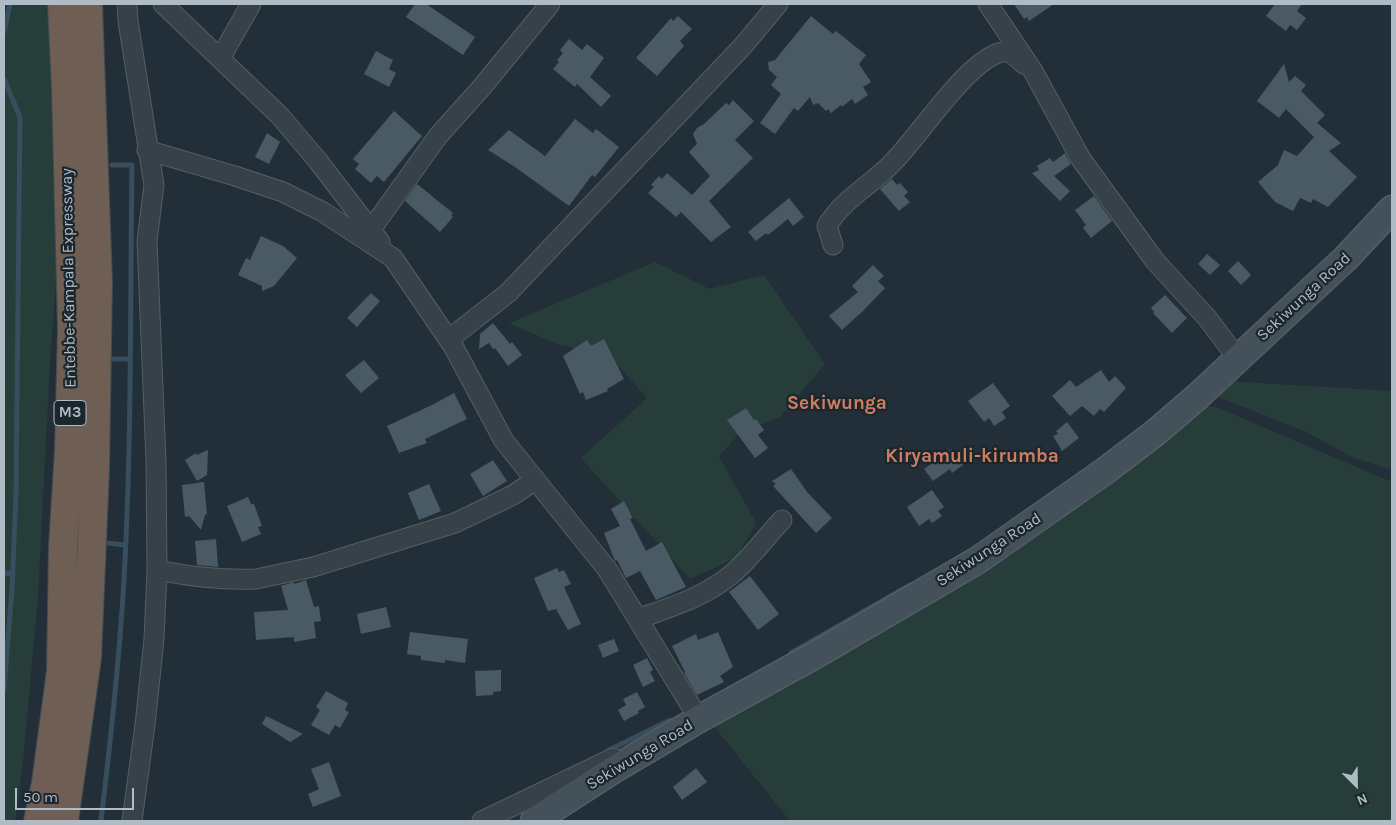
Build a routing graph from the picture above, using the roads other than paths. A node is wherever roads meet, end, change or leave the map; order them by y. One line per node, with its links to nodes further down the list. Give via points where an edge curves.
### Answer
1 (62, 4): 23 (highway, Entebbe-Kampala Expressway / M3, via 72,328 69,450 63,546 61,671)
2 (88, 4): 24 (highway, Entebbe-Kampala Expressway / M3, via 98,282 95,469 87,658)
3 (127, 4): 11 (street)
4 (163, 4): 9 (street)
5 (251, 4): 9 (street)
6 (550, 4): 13 (street, via 438,136)
7 (778, 4): 16 (street, via 736,54 508,293)
8 (988, 4): 10 (street)
9 (221, 58): 13 (street, via 280,116)
10 (1033, 71): 14 (street, via 1006,52 992,56 974,69 895,161 848,199 833,217 827,226); 17 (street, via 1081,160 1155,261 1208,319)
11 (147, 150): 15 (street, via 283,192 324,212); 20 (street, via 154,185 147,241)
12 (1392, 209): 17 (main road, Sekiwunga Road, via 1346,258)
13 (370, 231): 15 (street)
14 (833, 245)
15 (393, 258): 16 (street)
16 (450, 339): 18 (street, via 504,441)
17 (1238, 359): 22 (main road, Sekiwunga Road, via 1141,444 978,560)
18 (535, 480): 20 (street, via 513,495 455,523 313,567 247,580 216,580); 21 (street, via 608,569)
19 (782, 520): 21 (street, via 732,574 713,588)
20 (158, 570): 25 (street, via 154,639)
21 (638, 619): 22 (street)
22 (699, 719): 26 (street); 27 (main road, Sekiwunga Road)
23 (38, 821)
24 (64, 821)
25 (132, 821)
26 (482, 821)
27 (534, 821)

